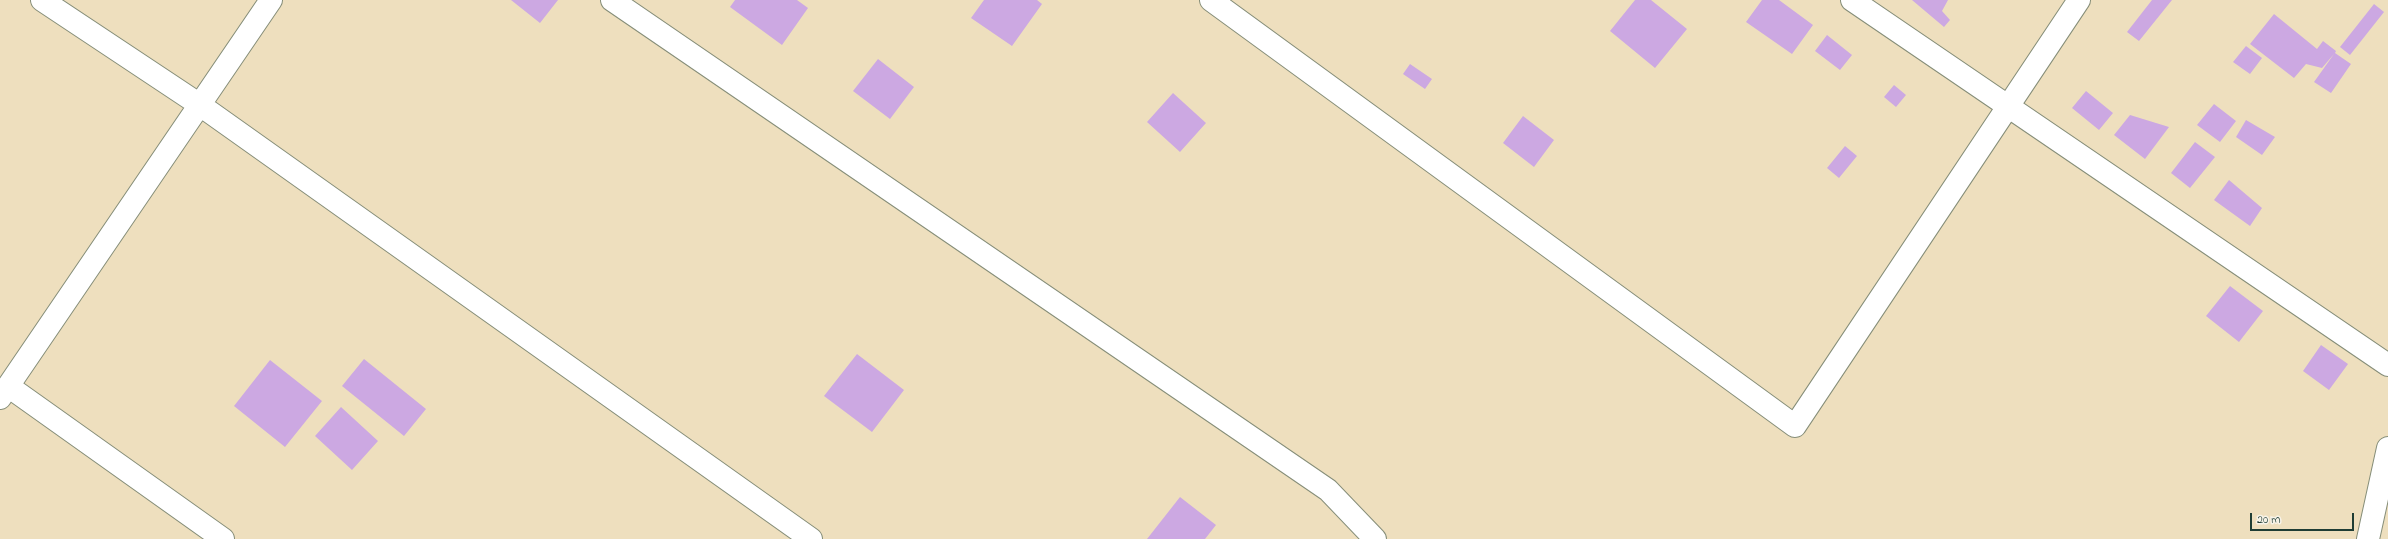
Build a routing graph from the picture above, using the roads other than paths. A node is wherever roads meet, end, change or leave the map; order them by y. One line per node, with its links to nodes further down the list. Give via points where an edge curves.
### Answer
1 (42, 0): 7 (street)
2 (271, 0): 7 (street)
3 (612, 0): 14 (street, via 1328,490)
4 (1211, 0): 8 (street, via 1795,426)
5 (1852, 0): 8 (street)
6 (2080, 0): 8 (street)
7 (200, 105): 10 (street); 13 (street)
8 (2008, 107): 9 (street)
9 (2388, 365)
10 (4, 392): 12 (street)
11 (2388, 448): 15 (street)
12 (223, 539)
13 (812, 539)
14 (1375, 539)
15 (2368, 539)

